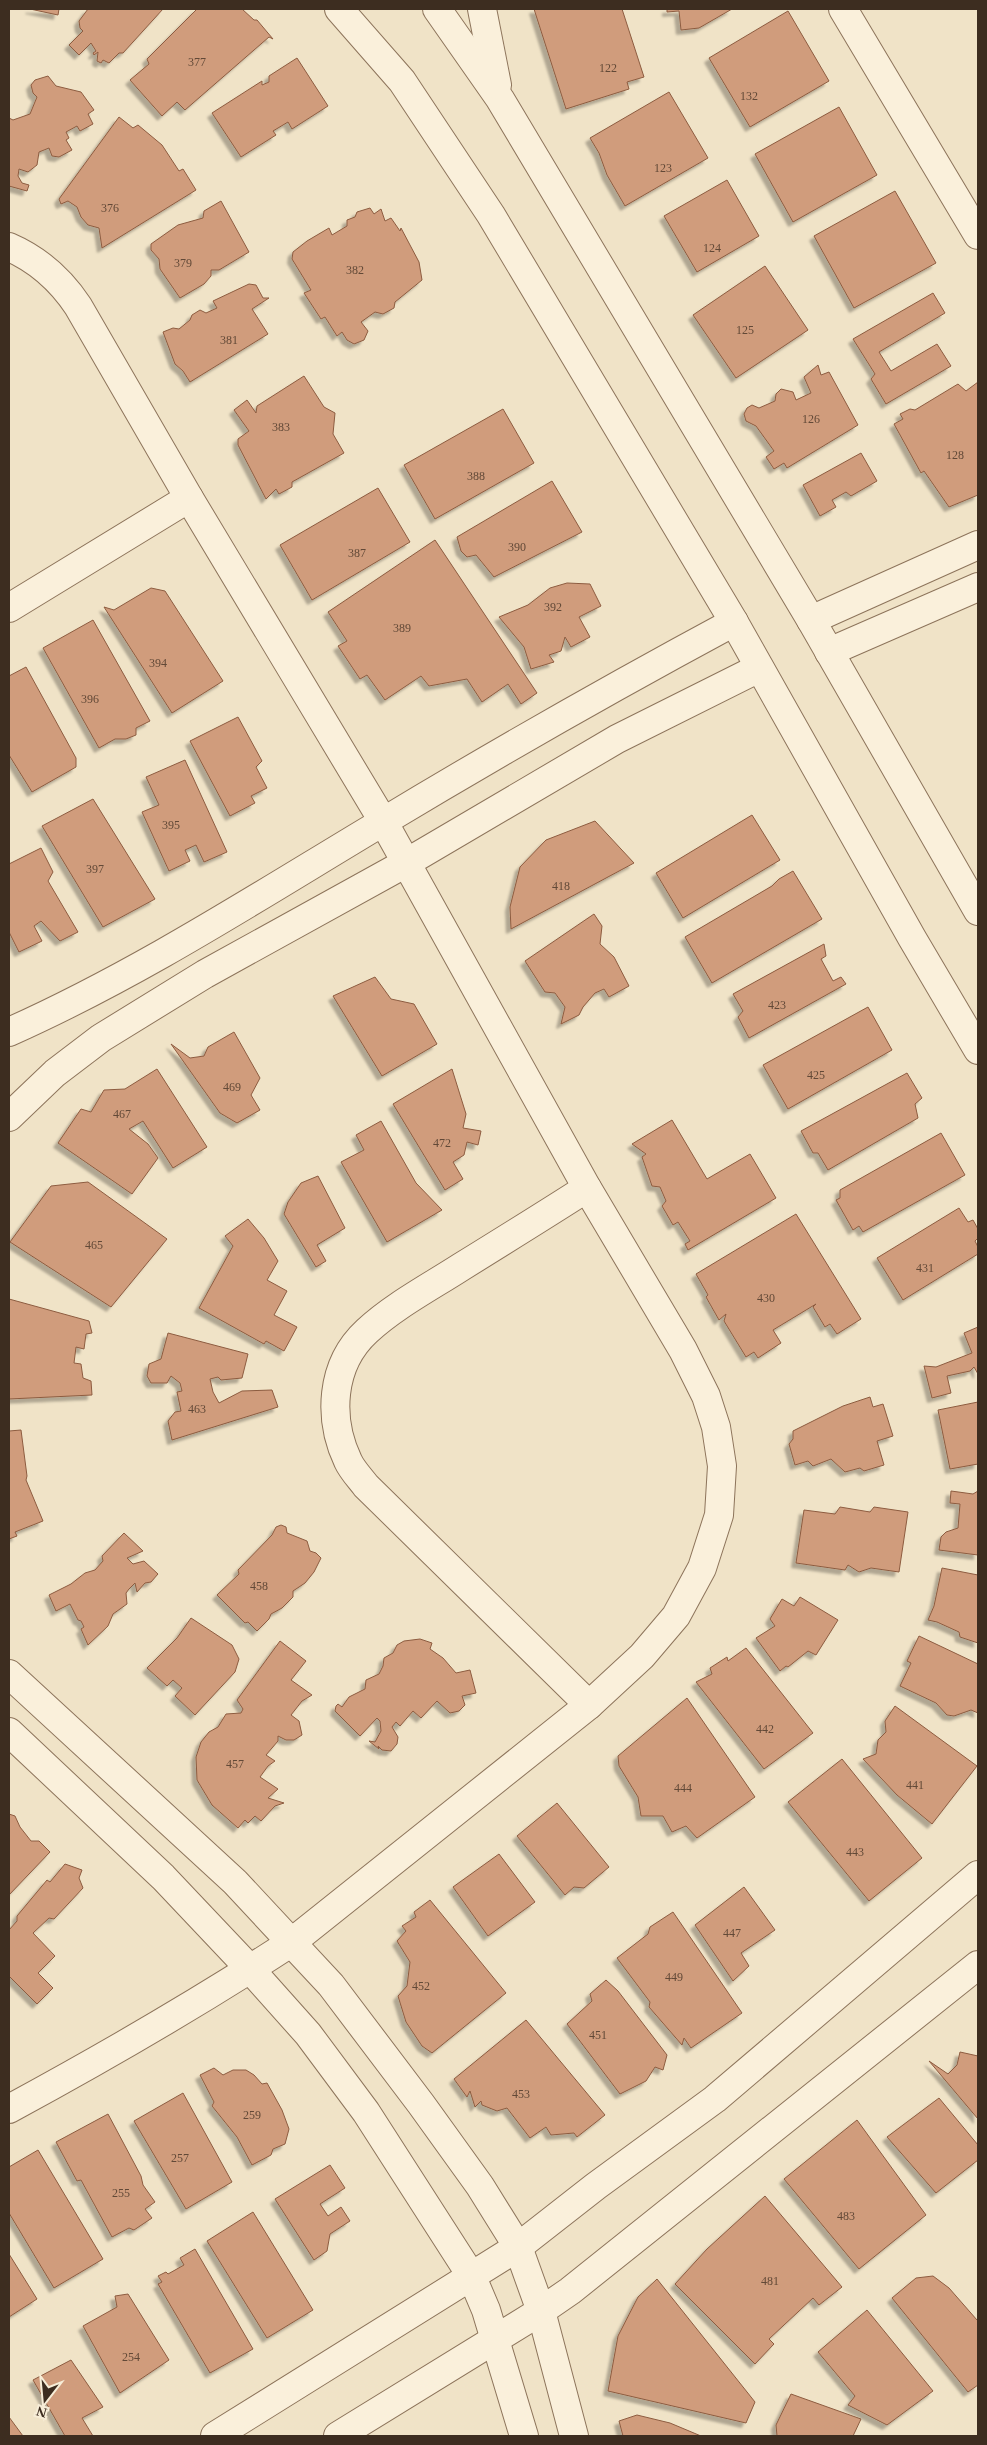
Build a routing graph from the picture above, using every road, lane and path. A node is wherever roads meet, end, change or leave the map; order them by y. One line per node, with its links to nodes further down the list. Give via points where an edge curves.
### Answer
1 (339, 9): 14 (street, via 402,80 491,215)
2 (437, 9): 5 (street)
3 (482, 9): 5 (street)
4 (843, 9): 6 (street)
5 (500, 99): 13 (street)
6 (970, 202): 7 (street)
7 (978, 235)
8 (9, 247): 9 (street, via 47,268 64,286)
9 (189, 498): 12 (street); 17 (street)
10 (978, 545): 13 (street)
11 (978, 587): 15 (street)
12 (9, 608)
13 (811, 620): 15 (street)
14 (734, 622): 16 (street); 17 (street, via 595,698)
15 (829, 652): 19 (street)
16 (759, 668): 18 (street, via 617,739); 21 (street)
17 (384, 821): 18 (street); 20 (street, via 184,942 66,1006)
18 (406, 863): 22 (street, via 205,974 101,1038 55,1073); 23 (street)
19 (978, 911)
20 (9, 1032)
21 (978, 1050)
22 (9, 1116)
23 (587, 1188): 25 (street, via 683,1350 706,1396 716,1426 722,1466 720,1515 702,1568 676,1616 642,1656); 25 (street, via 411,1299 366,1332 348,1355 337,1380 334,1409 338,1437 348,1463 366,1486)
24 (9, 1674): 28 (street, via 235,1882)
25 (589, 1705): 28 (street)
26 (9, 1732): 30 (street, via 163,1877)
27 (978, 1876): 32 (street, via 715,2099)
28 (292, 1942): 30 (street); 32 (street, via 331,1985 421,2104 480,2186)
29 (978, 1966): 34 (street, via 570,2291)
30 (250, 1969): 31 (street); 33 (street, via 308,2034 366,2112)
31 (9, 2109)
32 (518, 2247): 33 (street); 34 (street)
33 (472, 2276): 35 (street); 36 (street)
34 (540, 2311): 35 (street); 39 (street)
35 (496, 2339): 37 (street); 38 (street)
36 (215, 2436)
37 (338, 2436)
38 (524, 2436)
39 (574, 2436)

